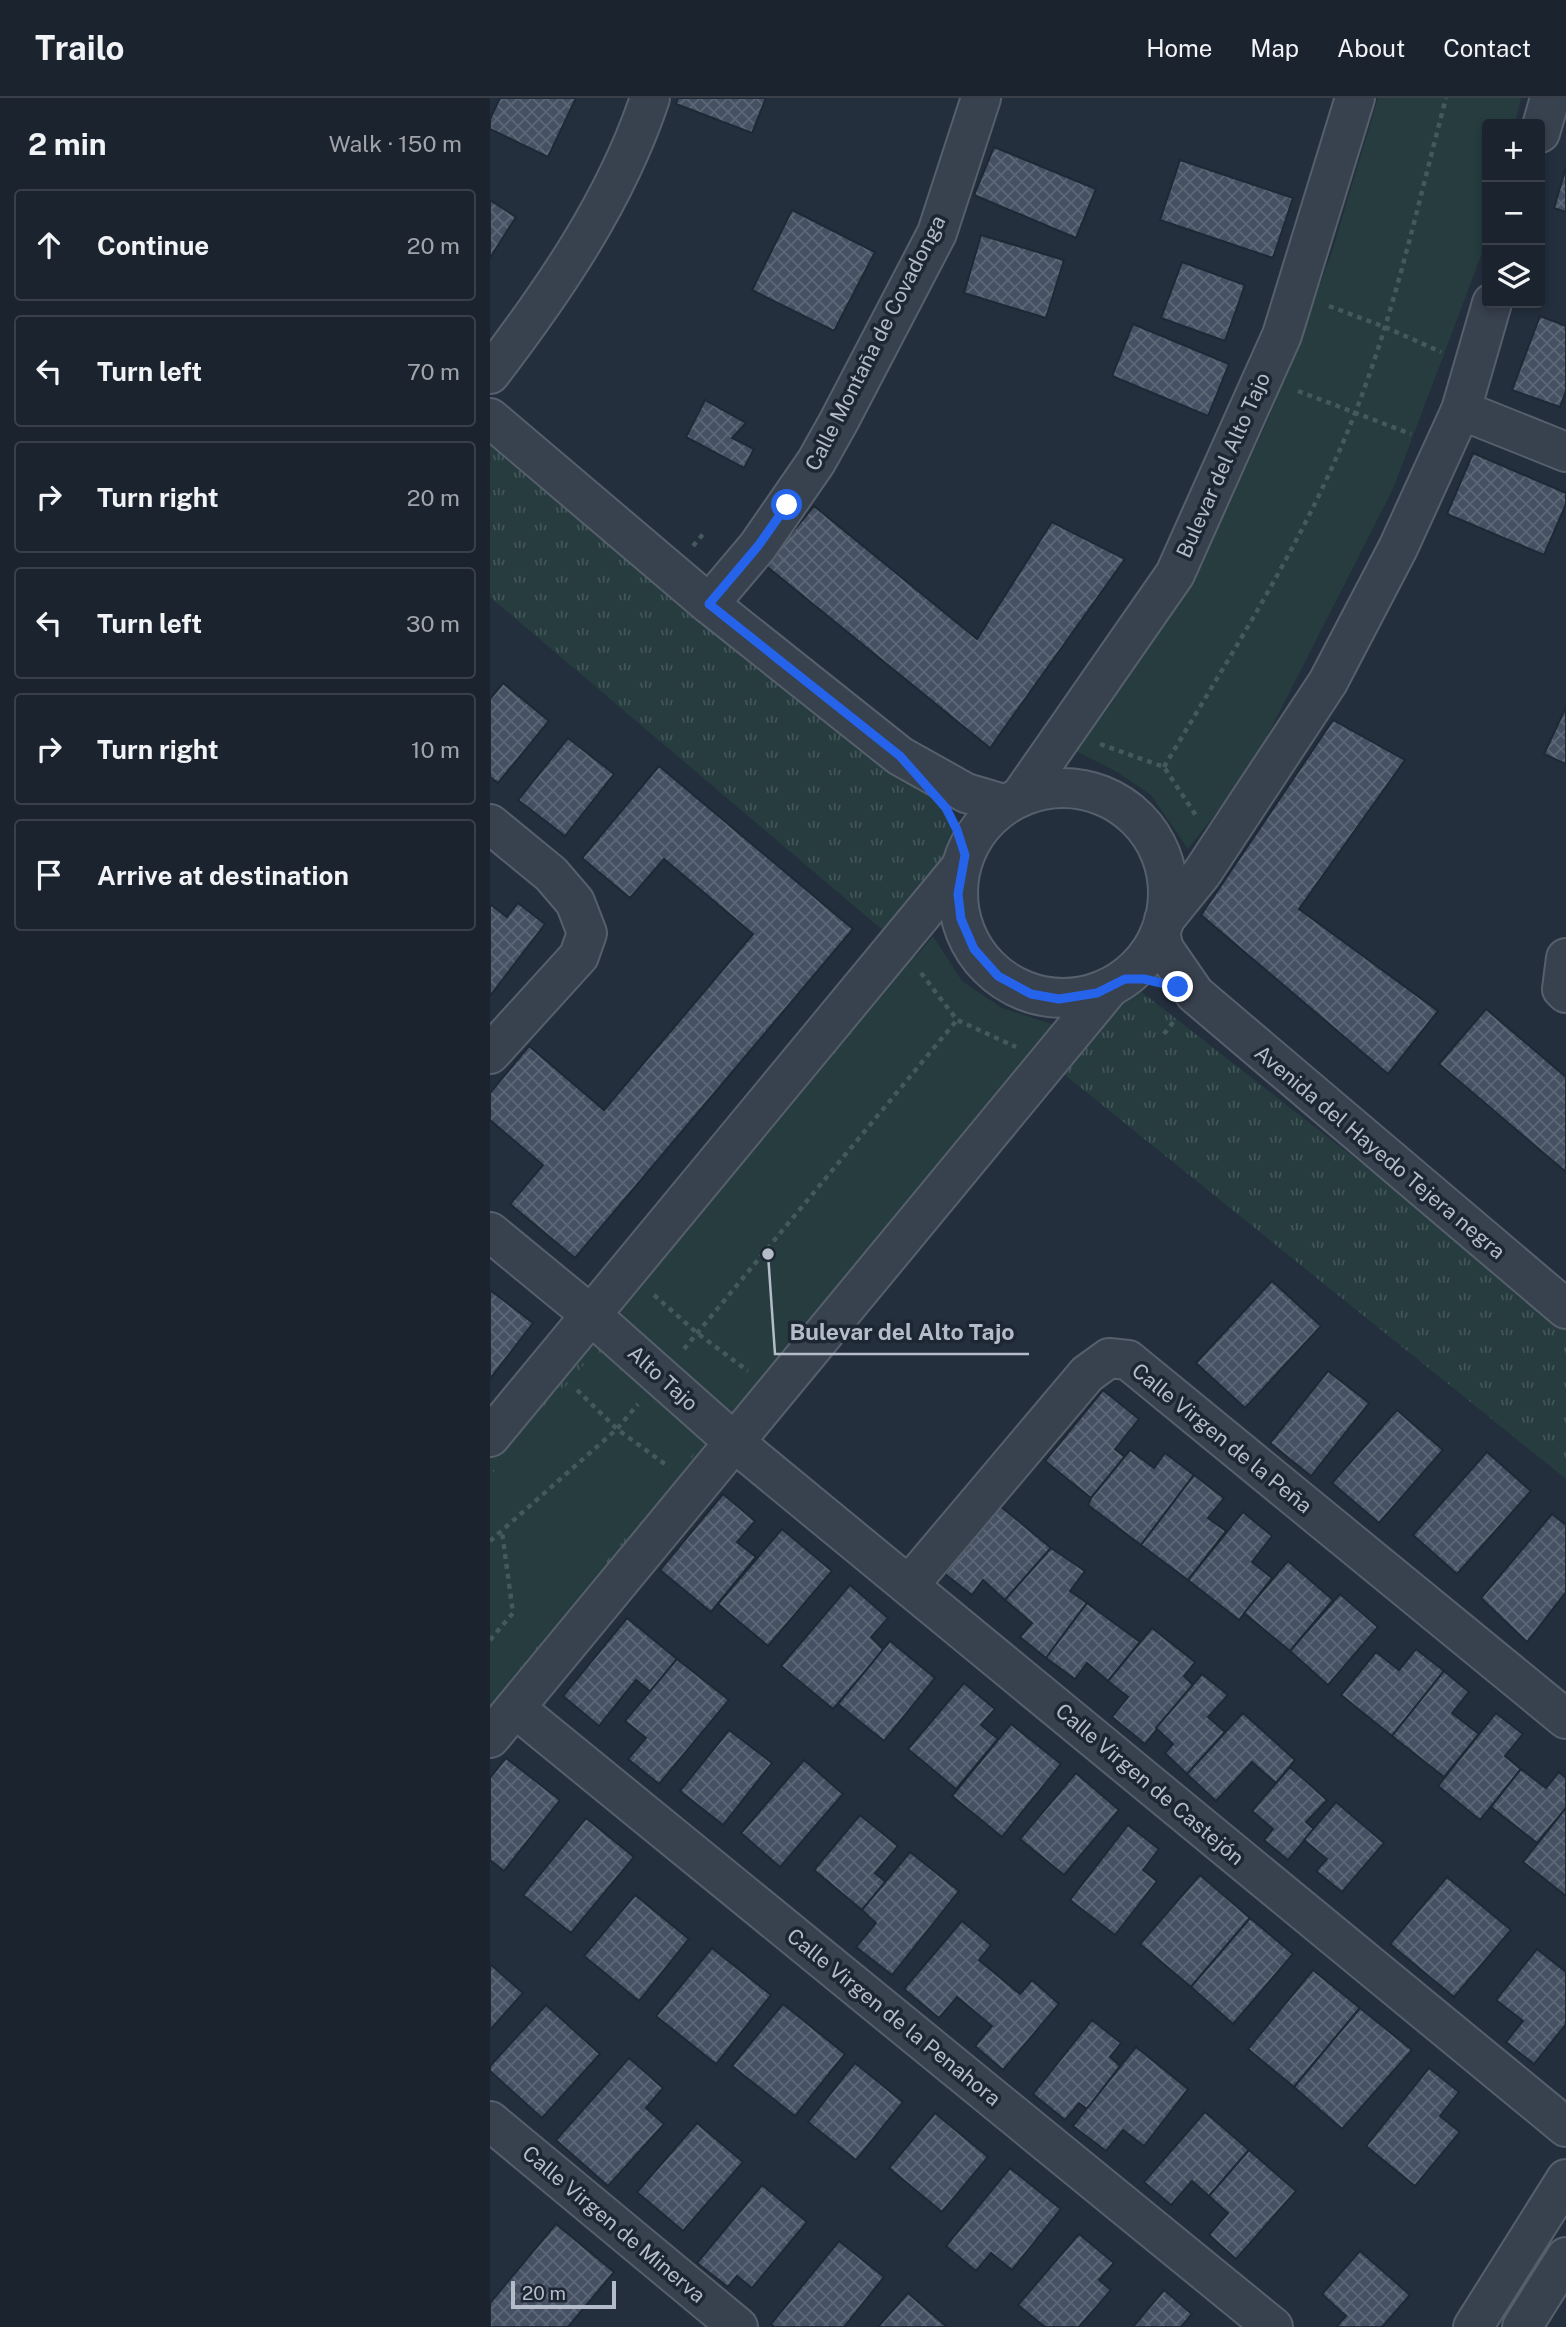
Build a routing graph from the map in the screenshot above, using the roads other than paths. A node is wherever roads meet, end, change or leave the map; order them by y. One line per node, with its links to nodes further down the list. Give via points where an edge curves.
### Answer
1 (650, 98): 7 (street, via 618,179 583,241)
2 (981, 98): 11 (street, Calle Montaña de Covadonga, via 937,233 817,462)
3 (1355, 98): 13 (street, Bulevar del Alto Tajo, via 1282,335 1175,574 1066,732)
4 (1550, 98): 5 (street)
5 (1544, 119)
6 (1491, 308): 8 (street)
7 (490, 374)
8 (1461, 410): 10 (street); 16 (street, via 1398,548 1328,682)
9 (490, 418): 11 (street)
10 (1566, 452)
11 (709, 604): 12 (street)
12 (900, 756): 13 (street, via 966,793); 15 (street, via 946,808 957,830)
13 (1012, 801): 15 (street, via 982,826); 16 (street, via 1044,790 1084,790 1107,798 1136,818 1153,840 1165,868 1168,903)
14 (490, 824): 21 (street, via 551,874 575,902 587,933 579,956)
15 (963, 861): 18 (street, via 958,894 961,919 974,949 998,976 1020,990 1044,997 1082,997); 24 (street)
16 (1162, 927): 18 (street, via 1144,960); 20 (street, Avenida del Hayedo Tejera negra, via 1164,949)
17 (1566, 958): 19 (street, via 1562,989)
18 (1118, 983): 20 (street, Avenida del Hayedo Tejera negra, via 1144,979); 26 (street)
19 (1566, 993)
20 (1195, 994): 23 (street, Avenida del Hayedo Tejera negra)
21 (490, 1054)
22 (490, 1231): 24 (street, Alto Tajo)
23 (1566, 1309)
24 (591, 1315): 25 (street); 26 (street, Alto Tajo)
25 (490, 1437)
26 (734, 1442): 27 (street, Calle Virgen de Castejón); 28 (street)
27 (909, 1585): 29 (street, Calle Virgen de la Peña, via 1087,1374 1109,1358 1128,1360); 32 (street, Calle Virgen de Castejón)
28 (515, 1708): 30 (street); 36 (street, Calle Virgen de la Penahora)
29 (1566, 1719)
30 (490, 1738)
31 (490, 2121): 35 (street, Calle Virgen de Minerva)
32 (1566, 2127)
33 (1566, 2179): 37 (street)
34 (1566, 2257): 38 (street)
35 (738, 2327)
36 (1273, 2327)
37 (1473, 2327)
38 (1522, 2327)

